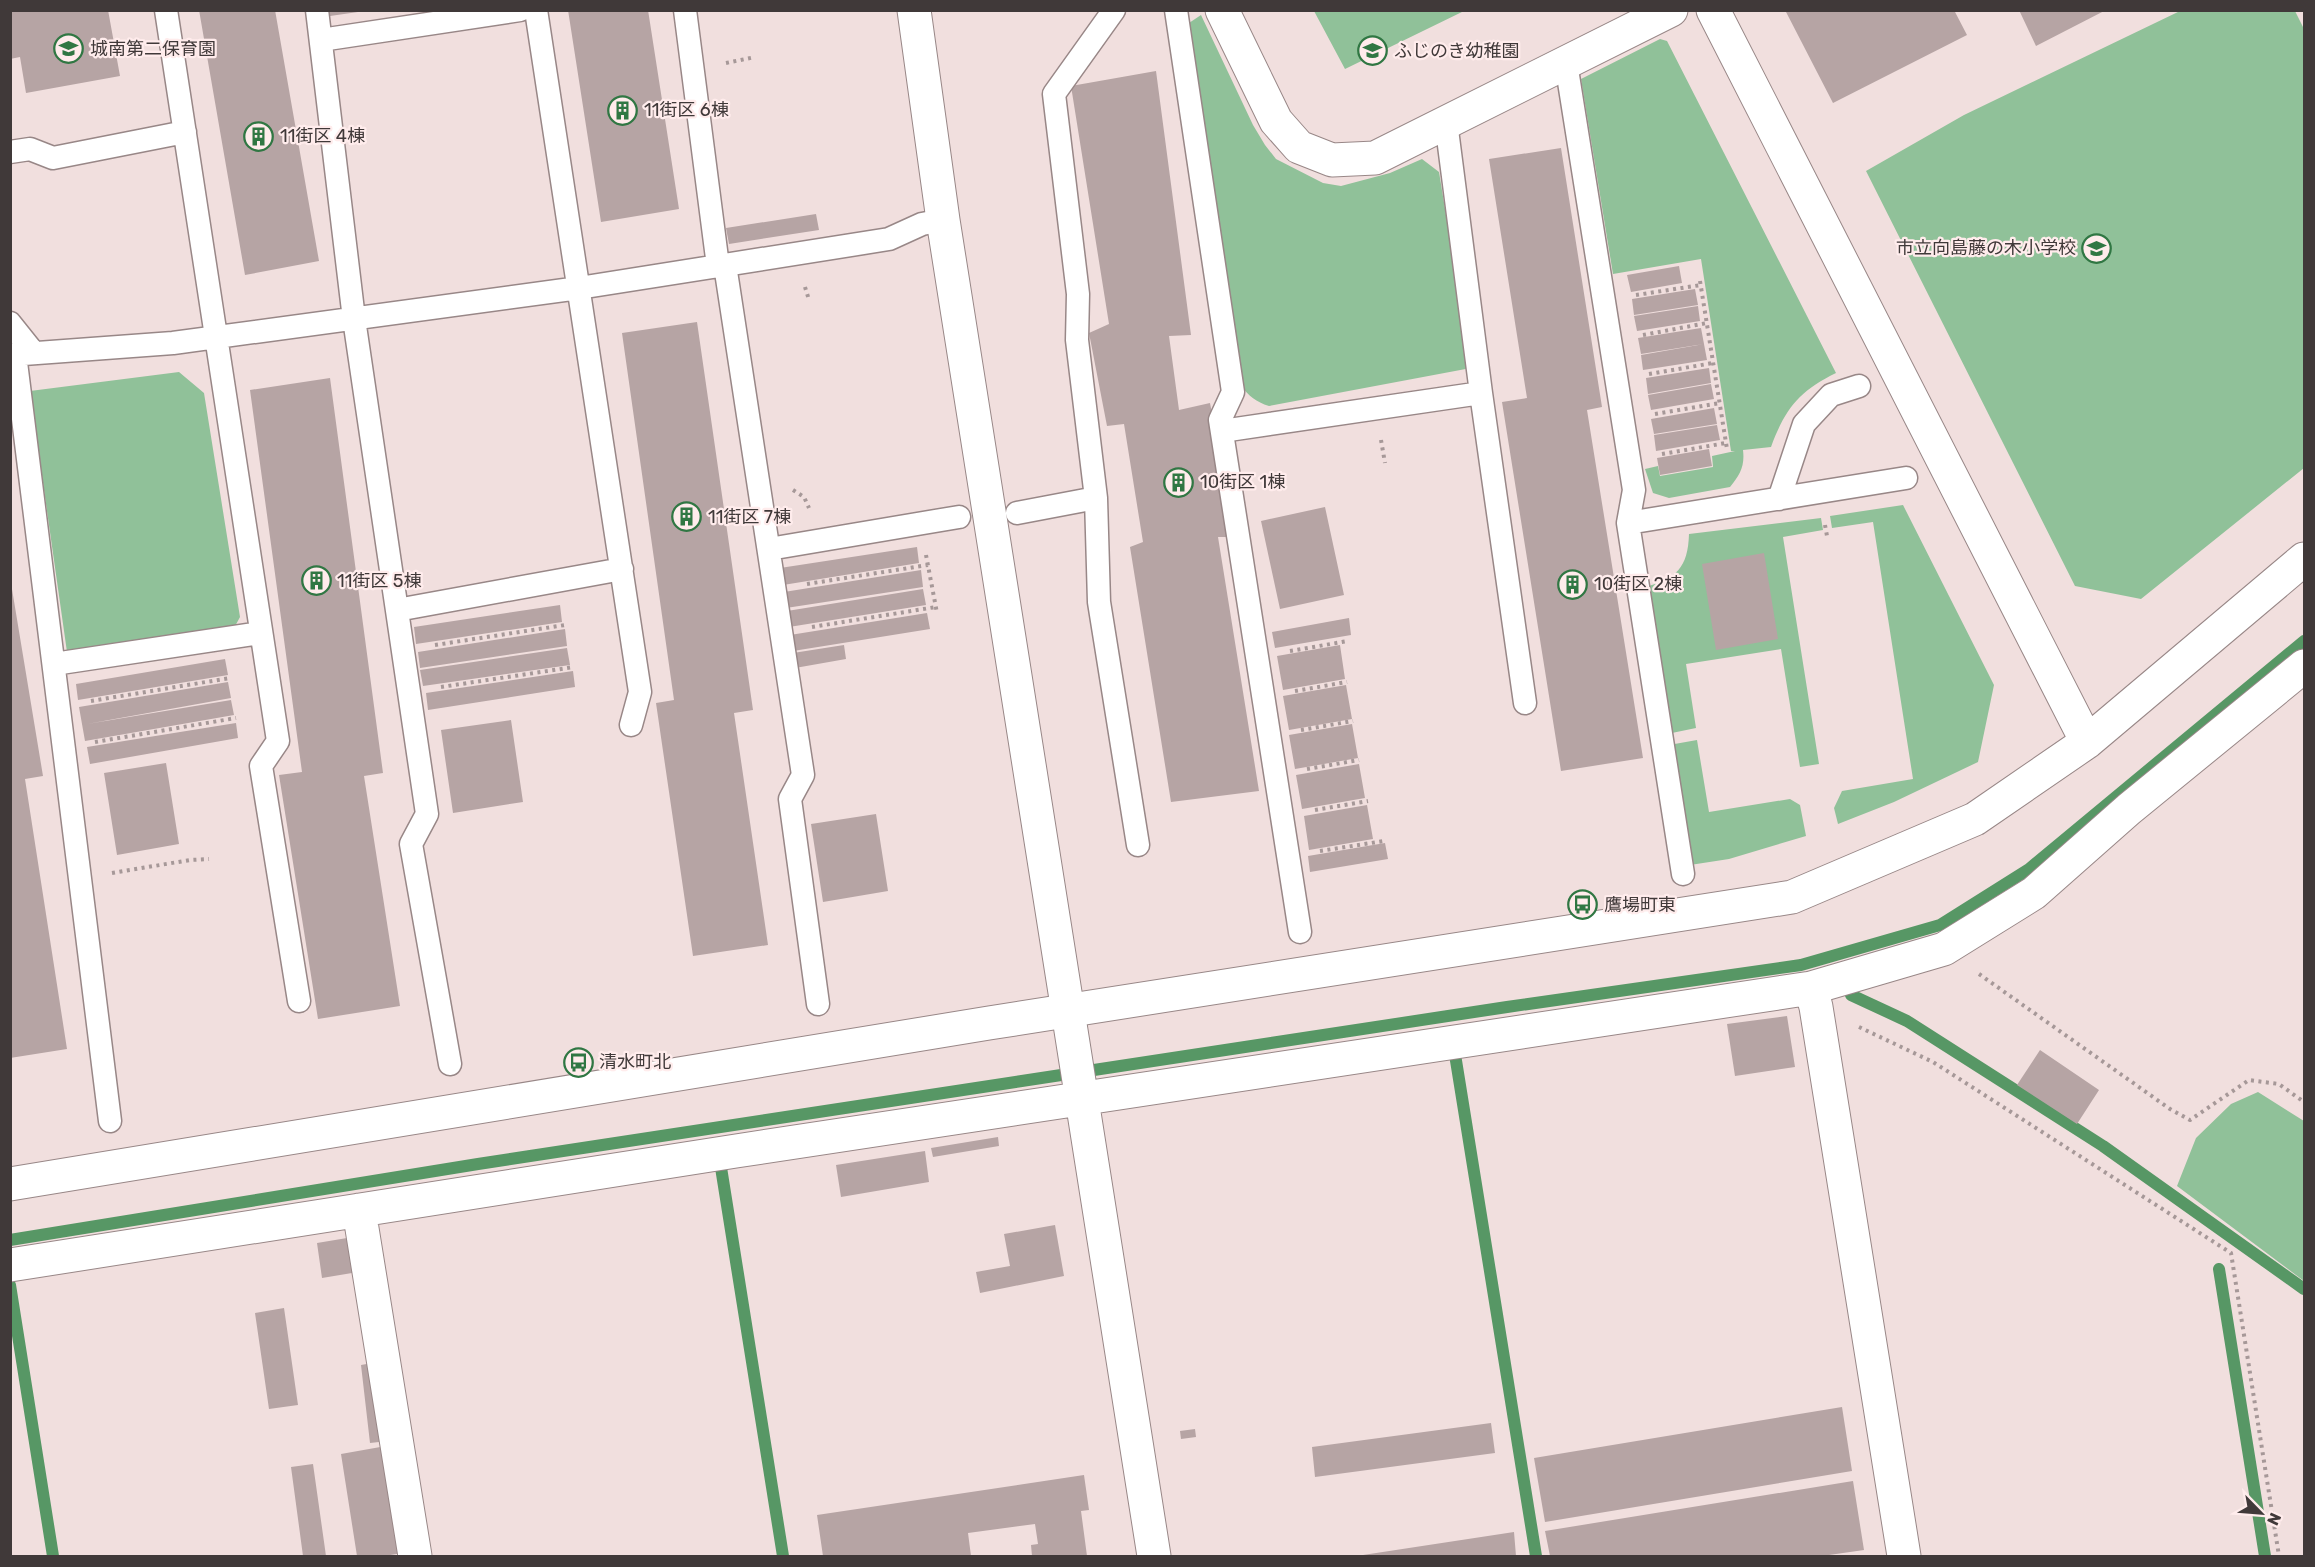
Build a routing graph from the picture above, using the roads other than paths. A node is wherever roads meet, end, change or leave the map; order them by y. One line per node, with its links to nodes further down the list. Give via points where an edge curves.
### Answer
1 (166, 10): 15 (lane)
2 (317, 10): 12 (lane)
3 (520, 10): 12 (lane)
4 (536, 10): 19 (lane)
5 (685, 10): 18 (lane)
6 (914, 10): 17 (street)
7 (1114, 10): 28 (lane, via 1054,94 1078,294 1077,340)
8 (1176, 10): 26 (lane, via 1233,392 1220,420)
9 (1222, 10): 14 (street, via 1276,121 1299,147 1332,160 1375,158)
10 (1671, 10): 13 (street)
11 (1713, 10): 42 (street)
12 (321, 40): 20 (lane)
13 (1566, 63): 14 (street); 32 (lane, via 1634,490)
14 (1446, 122): 25 (lane)
15 (185, 132): 16 (lane, via 53,158 30,149); 22 (lane)
16 (10, 152)
17 (943, 220): 18 (lane, via 922,224 889,239); 49 (street)
18 (722, 265): 19 (lane); 33 (lane)
19 (579, 288): 20 (lane); 35 (lane)
20 (354, 319): 22 (lane); 36 (lane)
21 (10, 323): 23 (lane)
22 (217, 337): 23 (lane); 37 (lane)
23 (20, 354): 38 (lane)
24 (1859, 386): 29 (lane, via 1831,396 1804,424)
25 (1481, 393): 26 (lane); 40 (lane)
26 (1222, 431): 45 (lane)
27 (1906, 478): 29 (lane)
28 (1096, 498): 30 (lane); 43 (lane, via 1099,602)
29 (1779, 499): 32 (lane)
30 (1017, 513)
31 (959, 517): 33 (lane)
32 (1628, 523): 44 (lane)
33 (769, 549): 48 (lane, via 803,775 790,799)
34 (2304, 559): 42 (street)
35 (622, 569): 36 (lane); 41 (lane, via 640,692)
36 (396, 610): 50 (lane, via 427,814 411,844)
37 (260, 633): 38 (lane); 47 (lane, via 278,741 261,766)
38 (54, 664): 52 (lane)
39 (2304, 666): 46 (street, via 2129,809 2034,893 1944,949)
40 (1526, 703)
41 (631, 725)
42 (2087, 742): 49 (street, via 1976,819 1792,897)
43 (1137, 845)
44 (1683, 874)
45 (1300, 932)
46 (1814, 998): 51 (street, via 1436,1044); 58 (street)
47 (299, 1001)
48 (818, 1004)
49 (1067, 1011): 51 (street); 53 (street)
50 (450, 1064)
51 (1078, 1080): 54 (street, via 736,1151); 57 (street)
52 (110, 1121)
53 (10, 1184)
54 (359, 1210): 55 (street); 56 (street)
55 (17, 1264)
56 (415, 1557)
57 (1154, 1557)
58 (1904, 1557)

